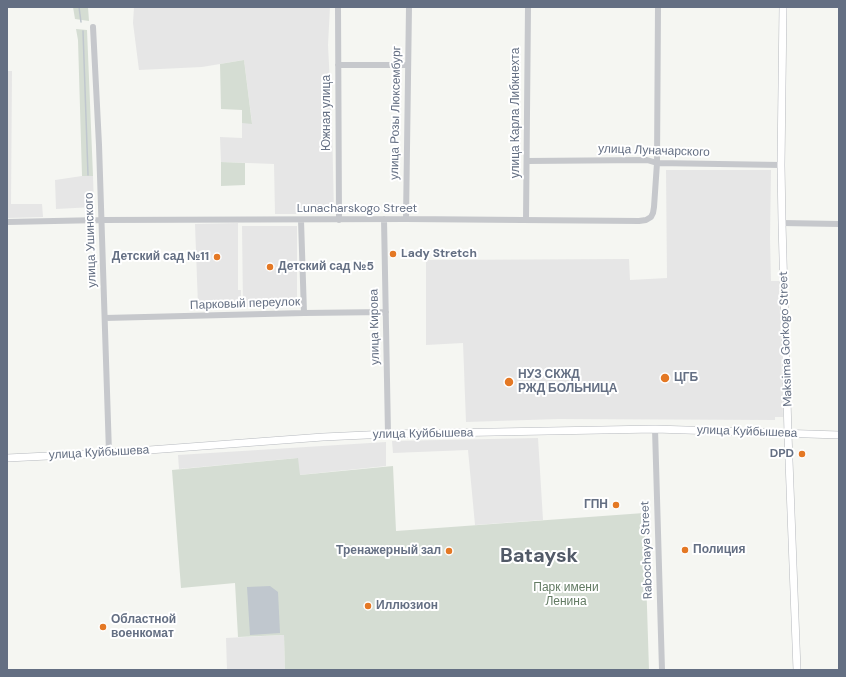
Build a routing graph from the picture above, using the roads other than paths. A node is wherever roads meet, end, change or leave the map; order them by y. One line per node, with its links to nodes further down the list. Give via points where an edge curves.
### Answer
1 (338, 7): 7 (street, Южная улица)
2 (408, 7): 8 (street, улица Розы Люксембург)
3 (528, 7): 9 (street, улица Карла Либкнехта)
4 (658, 7): 10 (street, Lunacharskogo Street)
5 (784, 7): 11 (main road, Maksima Gorkogo Street)
6 (93, 27): 13 (street, улица Ушинского)
7 (338, 65): 8 (street); 15 (street, Южная улица)
8 (408, 65): 12 (street, улица Розы Люксембург)
9 (527, 161): 10 (street, улица Луначарского, via 647,160); 17 (street, улица Карла Либкнехта)
10 (657, 163): 11 (street, улица Луначарского); 17 (street, Lunacharskogo Street, via 653,213 646,220)
11 (781, 165): 19 (main road, Maksima Gorkogo Street)
12 (406, 219): 16 (street, Lunacharskogo Street); 17 (street, Lunacharskogo Street)
13 (101, 220): 14 (street, Lunacharskogo Street); 18 (street, Lunacharskogo Street); 23 (street, улица Ушинского)
14 (301, 220): 15 (street, Lunacharskogo Street); 22 (street)
15 (339, 220): 16 (street, Lunacharskogo Street)
16 (384, 220): 21 (street, улица Кирова)
17 (526, 220)
18 (7, 222)
19 (782, 223): 20 (street); 26 (main road, Maksima Gorkogo Street)
20 (839, 224)
21 (386, 312): 22 (street, Парковый переулок); 25 (street, улица Кирова)
22 (304, 313): 23 (street, Парковый переулок)
23 (105, 318): 28 (street, улица Ушинского)
24 (655, 429): 25 (main road, улица Куйбышева); 26 (main road, улица Куйбышева); 30 (street, Rabochaya Street)
25 (388, 434): 28 (main road, улица Куйбышева)
26 (788, 434): 27 (main road, улица Куйбышева); 31 (main road, Maksima Gorkogo Street)
27 (839, 435)
28 (109, 453): 29 (main road, улица Куйбышева)
29 (7, 458)
30 (662, 670)
31 (796, 670)

